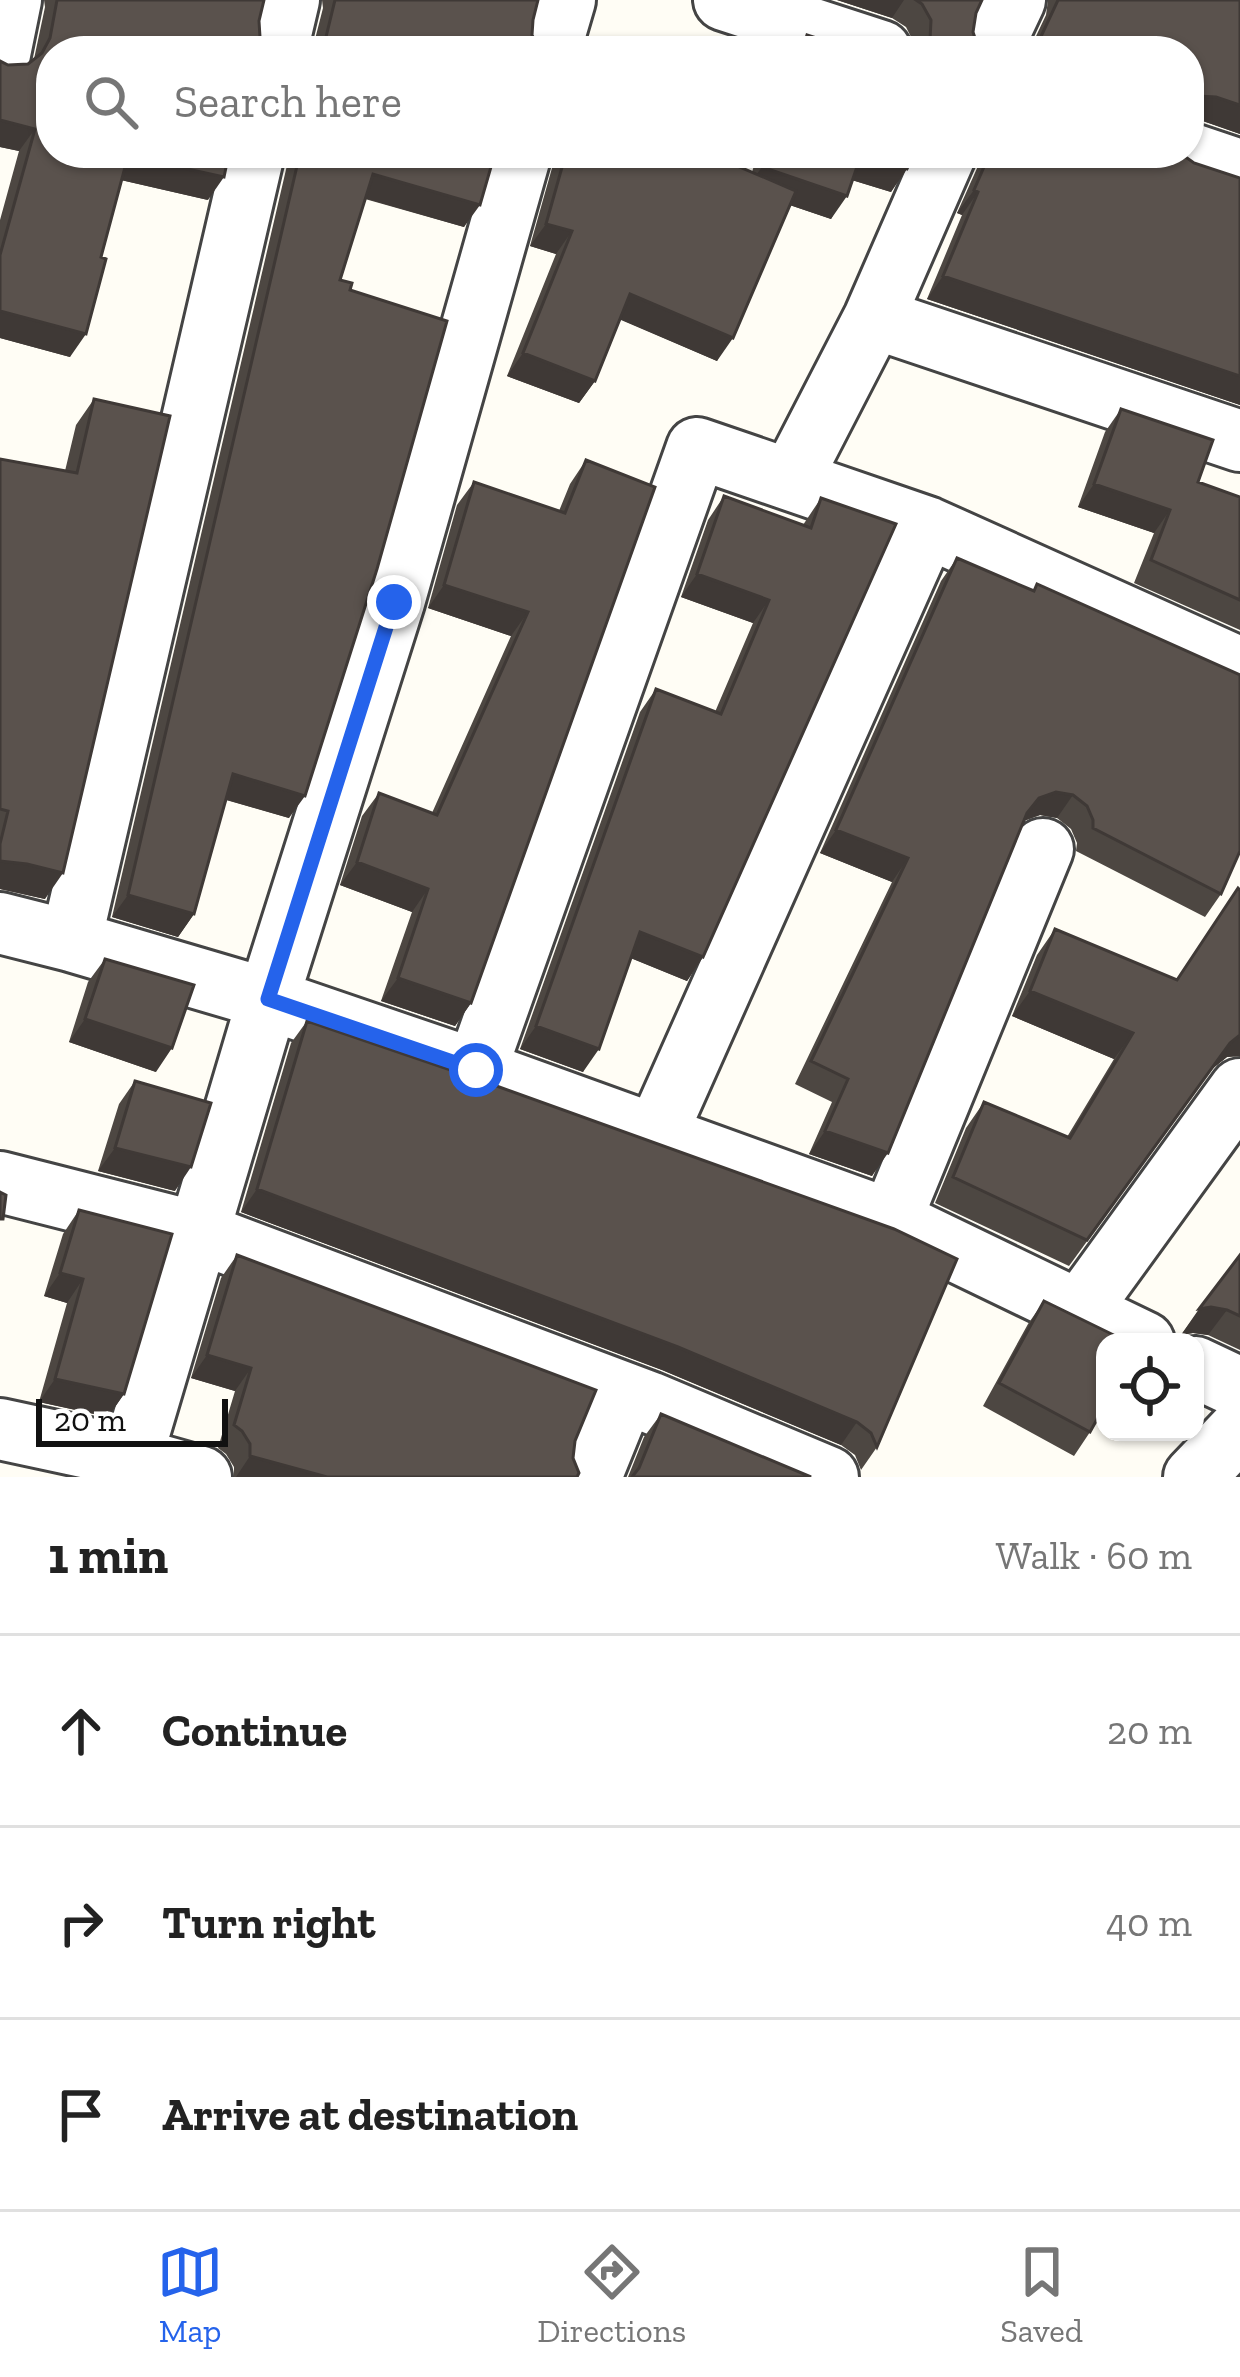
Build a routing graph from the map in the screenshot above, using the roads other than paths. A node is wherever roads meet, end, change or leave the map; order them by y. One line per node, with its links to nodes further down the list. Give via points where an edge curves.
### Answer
1 (11, 0): 10 (street)
2 (289, 0): 6 (street)
3 (565, 0): 7 (street)
4 (724, 0): 8 (street)
5 (1016, 0): 9 (street)
6 (281, 36)
7 (554, 36)
8 (835, 36)
9 (999, 36)
10 (0, 54)
11 (1204, 158): 15 (street)
12 (251, 168): 23 (street)
13 (516, 168): 24 (street, via 394,602)
14 (939, 168): 16 (street)
15 (1240, 170)
16 (874, 318): 17 (street); 18 (street)
17 (1240, 441)
18 (791, 479): 19 (street); 25 (street, via 697,448)
19 (926, 527): 20 (street); 27 (street)
20 (1240, 668)
21 (1042, 849): 29 (street)
22 (0, 923): 23 (street)
23 (71, 941): 24 (street)
24 (268, 999): 25 (street); 30 (street)
25 (476, 1070): 27 (street)
26 (1240, 1089): 31 (street)
27 (656, 1136): 29 (street)
28 (0, 1182): 30 (street)
29 (891, 1220): 31 (street)
30 (197, 1232): 35 (street); 38 (street)
31 (1079, 1311): 32 (street)
32 (1125, 1333)
33 (1204, 1370): 34 (street)
34 (1240, 1388)
35 (625, 1393): 40 (street); 41 (street)
36 (0, 1429): 38 (street)
37 (1240, 1429): 42 (street)
38 (128, 1467): 39 (street)
39 (201, 1477)
40 (592, 1477)
41 (829, 1477)
42 (1194, 1477)

